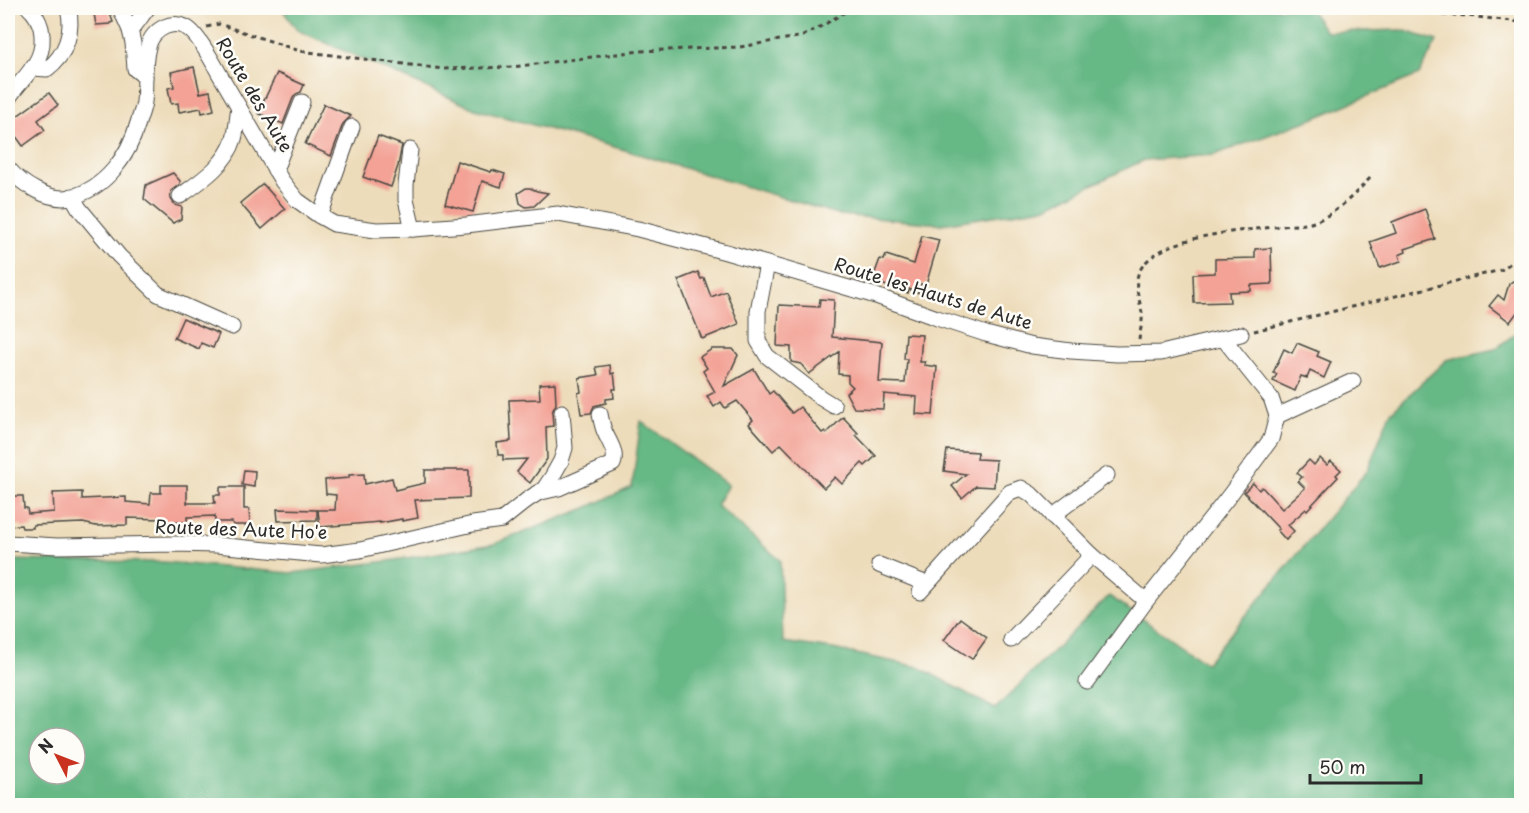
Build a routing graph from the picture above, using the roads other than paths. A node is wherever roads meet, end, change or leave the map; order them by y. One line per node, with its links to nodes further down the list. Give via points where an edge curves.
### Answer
1 (29, 8): 6 (street, via 40,25 42,37 42,51)
2 (68, 8): 6 (street, via 70,34 57,62 47,69)
3 (120, 8): 5 (street)
4 (148, 8): 5 (street)
5 (130, 30): 7 (street, via 134,66)
6 (30, 71): 8 (street); 9 (street)
7 (145, 77): 11 (street, Route des Aute, via 148,45 153,36 170,24 183,26 191,30 207,52); 16 (street, Route des Aute, via 144,104 122,159 98,184)
8 (8, 80)
9 (8, 99)
10 (302, 102): 15 (street)
11 (239, 107): 15 (street, Route des Aute); 17 (street, via 229,151 214,169)
12 (352, 127): 18 (street)
13 (410, 150): 20 (street, via 406,200)
14 (8, 168): 16 (street, via 24,184 44,194)
15 (275, 170): 18 (street, Route des Aute, via 297,200)
16 (72, 196): 22 (street, via 119,256 158,294)
17 (180, 196)
18 (320, 216): 20 (street, Route des Aute, via 334,224 376,230)
19 (466, 225): 20 (street, Route des Aute); 21 (street, Route les Hauts de Aute, via 558,214 638,229)
20 (413, 229)
21 (767, 264): 24 (street, Route les Hauts de Aute, via 1032,346 1117,354 1161,353); 26 (street, via 758,311 758,340 767,356)
22 (232, 327)
23 (1241, 334): 24 (street, Route les Hauts de Aute)
24 (1223, 338): 29 (street, via 1270,399)
25 (1353, 381): 29 (street)
26 (834, 406)
27 (562, 412): 31 (street, Route des Aute Ho'e, via 565,448 561,461 544,489)
28 (600, 414): 31 (street, via 614,452 613,464 559,488)
29 (1277, 416): 36 (street, via 1271,439)
30 (1107, 475): 32 (street)
31 (537, 493): 33 (street, Route des Aute Ho'e, via 502,520 321,555 175,544)
32 (1052, 516): 34 (street); 35 (street, via 1021,488 1010,492 923,588)
33 (8, 543)
34 (1092, 555): 36 (street); 37 (street)
35 (879, 565)
36 (1146, 601): 38 (street)
37 (1011, 640)
38 (1087, 682)

